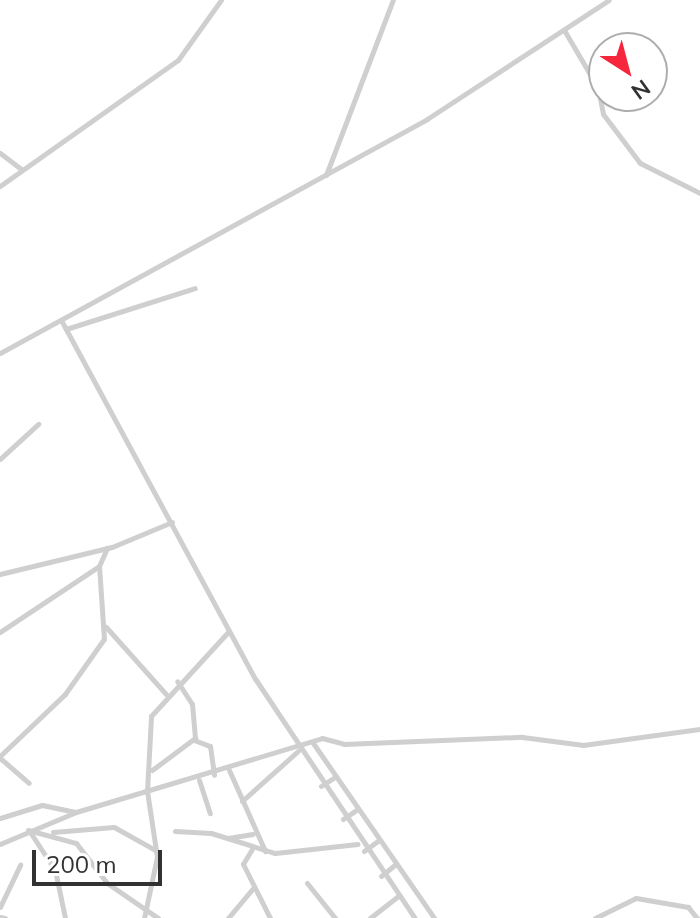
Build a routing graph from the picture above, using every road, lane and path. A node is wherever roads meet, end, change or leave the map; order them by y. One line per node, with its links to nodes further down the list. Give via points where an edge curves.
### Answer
1 (221, 0): 6 (street, via 178,60)
2 (393, 0): 7 (street)
3 (609, 0): 4 (street)
4 (564, 30): 7 (street); 11 (street, via 595,80 606,120 640,163)
5 (0, 153): 6 (street)
6 (21, 169): 8 (street)
7 (325, 176): 13 (street)
8 (10, 178): 9 (street); 10 (street)
9 (0, 179)
10 (0, 186)
11 (700, 193)
12 (195, 288): 14 (street)
13 (61, 320): 14 (street); 15 (street)
14 (66, 329): 18 (street)
15 (0, 353)
16 (38, 424): 17 (street)
17 (0, 459)
18 (172, 522): 19 (street); 23 (street)
19 (107, 548): 20 (street); 21 (street)
20 (99, 566): 22 (street); 24 (street)
21 (0, 574)
22 (106, 627): 26 (street); 32 (street, via 65,694)
23 (229, 631): 25 (street); 30 (street)
24 (0, 632)
25 (177, 681): 26 (street); 28 (street, via 192,704)
26 (166, 694): 35 (street, via 149,725)
27 (700, 729): 29 (street, via 583,745 522,737)
28 (194, 740): 35 (street); 36 (street, via 210,746)
29 (313, 743): 30 (street); 31 (street)
30 (298, 750): 33 (street); 34 (street); 42 (street)
31 (318, 753): 33 (street); 37 (street)
32 (0, 757): 39 (street)
33 (305, 759): 40 (street)
34 (229, 770): 36 (street); 42 (street)
35 (151, 771): 41 (street)
36 (214, 775): 38 (street)
37 (335, 777): 40 (street); 43 (street)
38 (199, 780): 41 (street); 45 (street)
39 (29, 783)
40 (321, 786): 47 (street)
41 (147, 791): 44 (street); 57 (street)
42 (242, 801): 51 (street)
43 (358, 809): 47 (street); 53 (street)
44 (76, 812): 46 (street, via 42,805); 48 (street)
45 (210, 813)
46 (0, 818)
47 (343, 819): 55 (street)
48 (29, 831): 50 (street); 54 (street); 70 (street, via 55,870)
49 (175, 831): 52 (street)
50 (47, 834): 57 (street, via 114,827); 68 (street, via 76,843 107,883)
51 (253, 834): 52 (street); 59 (street)
52 (228, 838): 56 (street)
53 (379, 840): 58 (street); 60 (street)
54 (0, 844)
55 (359, 844): 58 (street); 59 (street)
56 (252, 849): 59 (street); 64 (street, via 243,864)
57 (157, 851): 68 (street)
58 (364, 851): 62 (street)
59 (265, 852)
60 (396, 864): 62 (street); 78 (street)
61 (20, 865): 66 (street)
62 (381, 876): 65 (street)
63 (307, 883): 75 (street)
64 (254, 887): 73 (street); 74 (street)
65 (399, 895): 76 (street); 77 (street)
66 (0, 907)
67 (662, 907): 69 (street); 79 (street, via 634,898); 80 (street, via 688,907)
68 (150, 909): 71 (street); 72 (street)
69 (664, 915)
70 (65, 918)
71 (144, 918)
72 (158, 918)
73 (228, 918)
74 (270, 918)
75 (335, 918)
76 (370, 918)
77 (415, 918)
78 (434, 918)
79 (595, 918)
80 (697, 918)

